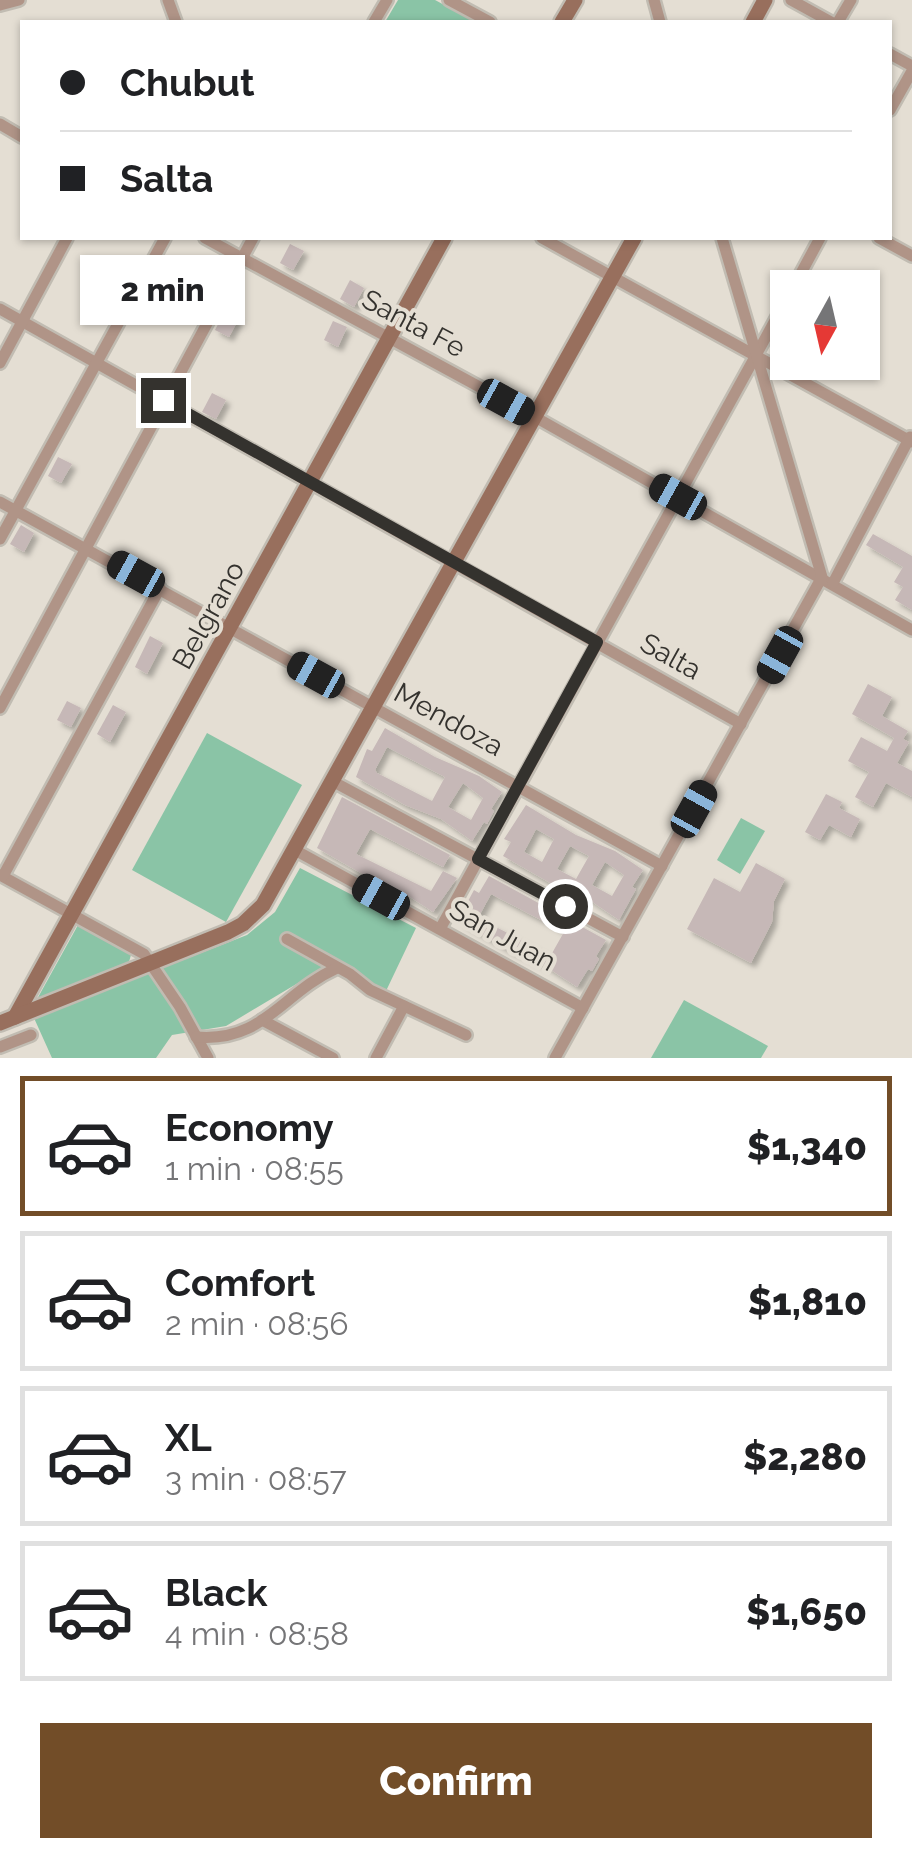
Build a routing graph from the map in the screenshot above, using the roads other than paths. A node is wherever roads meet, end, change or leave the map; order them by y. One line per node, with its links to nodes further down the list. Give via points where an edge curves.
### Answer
1 (18, 0): 4 (street)
2 (449, 0): 5 (street)
3 (791, 0): 6 (street)
4 (0, 5)
5 (486, 20)
6 (831, 20)
7 (912, 68): 8 (street)
8 (892, 106)
9 (66, 240): 24 (street)
10 (164, 240): 28 (street)
11 (209, 240): 20 (street, Santa Fe)
12 (253, 240): 20 (street)
13 (443, 240): 26 (main road, Belgrano)
14 (546, 240): 22 (street)
15 (633, 240): 22 (main road)
16 (723, 240): 27 (street)
17 (819, 240): 21 (street)
18 (883, 240): 19 (street)
19 (912, 256)
20 (242, 258): 26 (street, Santa Fe); 30 (street)
21 (803, 270)
22 (612, 276): 27 (street); 31 (main road)
23 (0, 310): 24 (street, Salta)
24 (22, 321): 28 (street, Salta); 29 (street)
25 (770, 331): 27 (street)
26 (390, 338): 31 (street, Santa Fe); 33 (main road, Belgrano)
27 (756, 356): 32 (street); 34 (street); 40 (street)
28 (95, 361): 30 (street, Salta); 36 (street)
29 (0, 364)
30 (163, 400): 33 (street, Salta); 38 (street)
31 (534, 417): 34 (street, Santa Fe); 39 (main road)
32 (911, 438): 40 (street)
33 (310, 483): 39 (street, Salta); 42 (main road, Belgrano)
34 (678, 497): 40 (street, Santa Fe); 44 (street)
35 (0, 502): 36 (street, Mendoza)
36 (16, 510): 37 (street); 38 (street, Mendoza)
37 (0, 539)
38 (86, 547): 41 (street, Mendoza); 46 (street)
39 (453, 563): 44 (street, Salta); 45 (main road)
40 (827, 580): 43 (street, Santa Fe); 47 (street)
41 (160, 588): 42 (street, Mendoza); 53 (street)
42 (230, 627): 45 (street, Mendoza); 54 (main road, Belgrano)
43 (912, 630)
44 (597, 642): 47 (street, Salta); 49 (street)
45 (374, 706): 48 (main road); 49 (street, Mendoza)
46 (0, 708)
47 (742, 724): 52 (street)
48 (332, 781): 50 (main road); 51 (street)
49 (518, 786): 51 (street); 52 (street, Mendoza)
50 (293, 849): 55 (street, San Juan); 58 (main road, via 254,915)
51 (478, 859): 55 (street); 56 (street)
52 (662, 866): 56 (street)
53 (1, 876): 54 (street)
54 (74, 914): 58 (street); 62 (main road, Belgrano)
55 (440, 930): 61 (street, San Juan)
56 (624, 937): 61 (street)
57 (286, 939): 59 (street)
58 (152, 964): 62 (main road); 66 (street)
59 (337, 968): 60 (street); 63 (street)
60 (404, 1006): 65 (street); 70 (street)
61 (584, 1008): 71 (street)
62 (8, 1020)
63 (262, 1020): 66 (street, via 242,1033); 69 (street)
64 (30, 1035): 67 (street)
65 (466, 1035)
66 (196, 1036): 68 (street)
67 (0, 1046)
68 (208, 1058)
69 (332, 1058)
70 (376, 1058)
71 (556, 1058)

